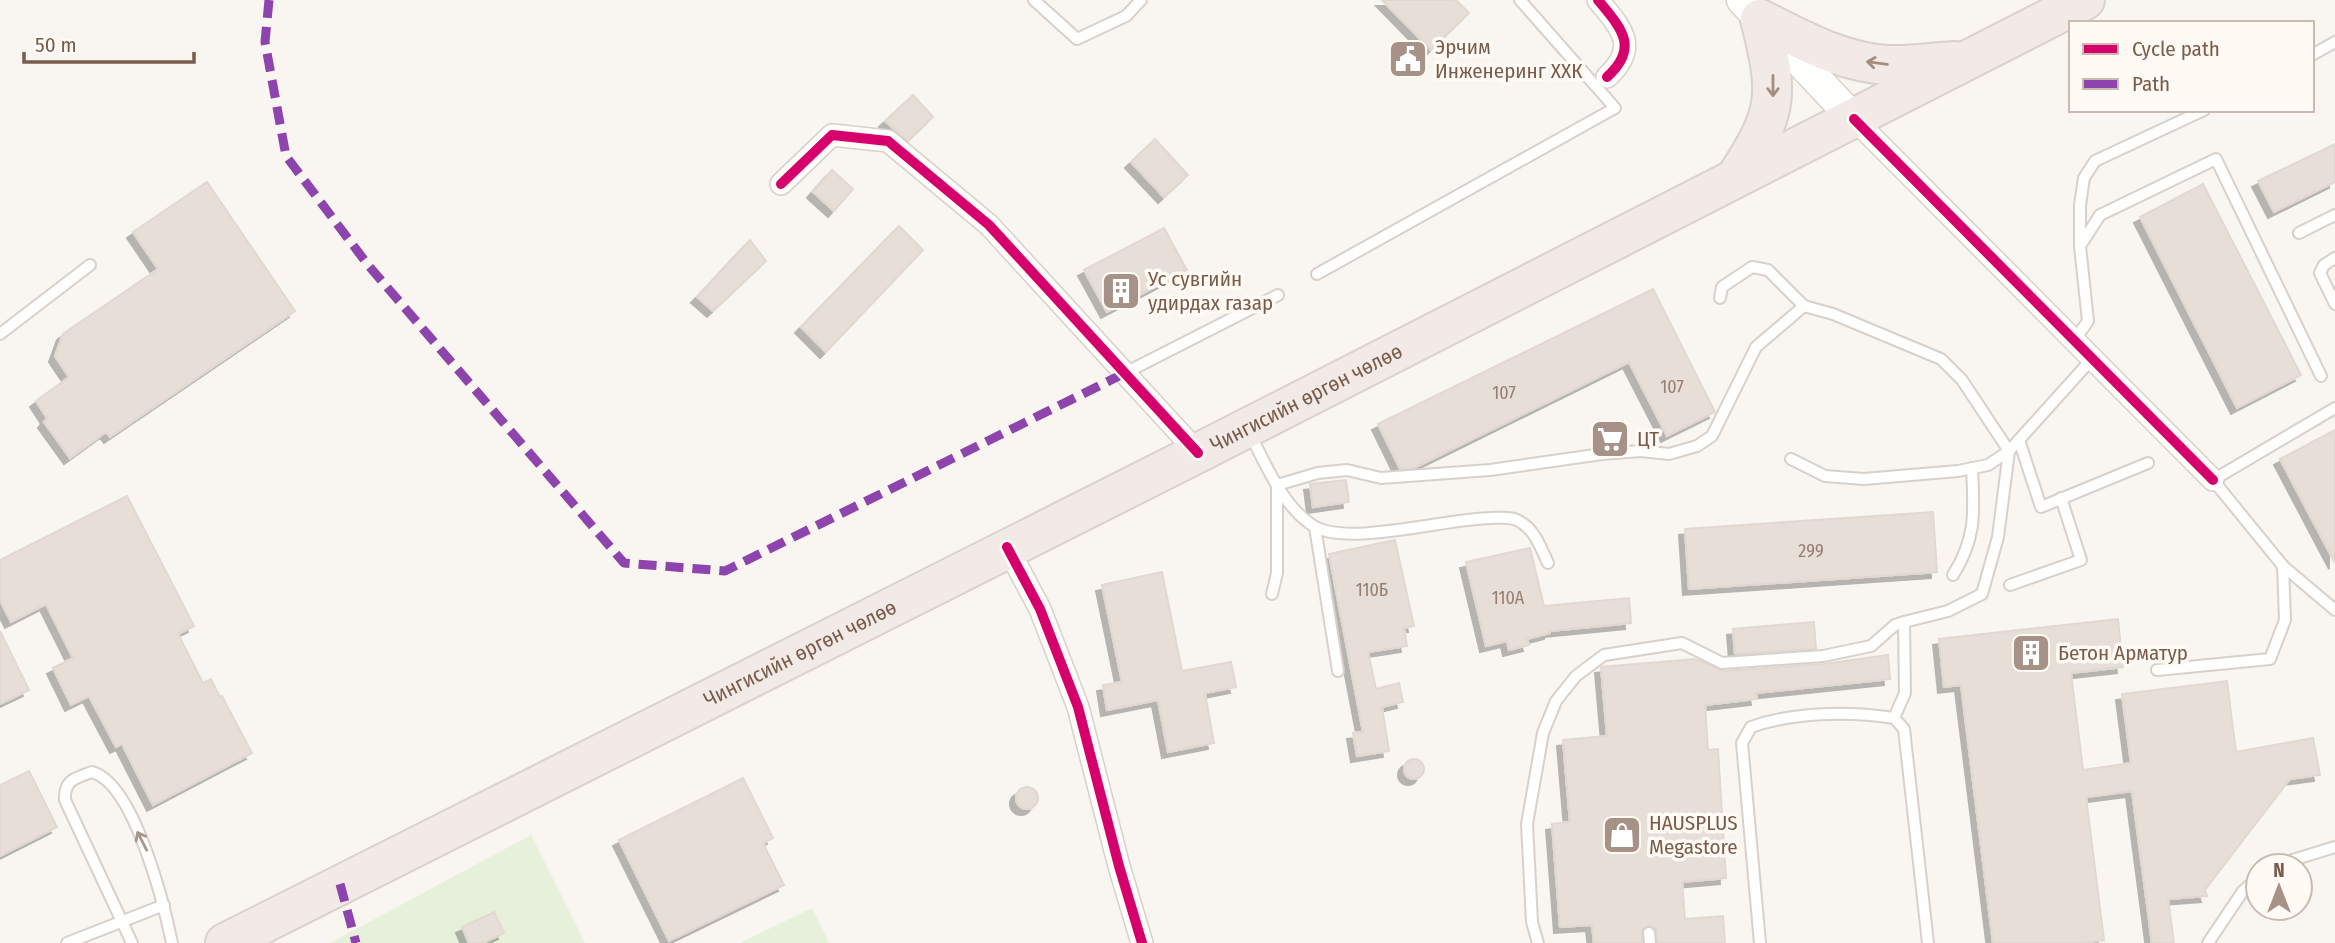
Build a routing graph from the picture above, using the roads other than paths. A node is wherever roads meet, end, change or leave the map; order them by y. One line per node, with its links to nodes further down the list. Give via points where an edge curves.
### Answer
1 (1034, 0): 2 (lane, via 1077,40 1126,16)
2 (1141, 0)
3 (1520, 0): 20 (lane, via 1615,108)
4 (1598, 0): 10 (street, via 1624,35 1626,47)
5 (2085, 0): 9 (highway, Чингисийн өргөн чөлөө)
6 (1751, 10): 9 (highway, one-way to 6, via 1889,65 1858,61 1818,48); 12 (main road); 13 (highway, one-way to 13, via 1773,69 1774,91 1762,138)
7 (2335, 42): 8 (lane)
8 (2314, 54)
9 (1970, 60): 12 (highway, Чингисийн өргөн чөлөө)
10 (1607, 77)
11 (2200, 112): 17 (lane, via 2095,161 2084,178)
12 (1854, 119): 13 (highway, Чингисийн өргөн чөлөө); 26 (street)
13 (1735, 179): 31 (highway, Чингисийн өргөн чөлөө)
14 (781, 184): 28 (street, via 832,135 888,141 989,225)
15 (2335, 215): 16 (lane)
16 (2299, 233)
17 (2080, 246): 26 (lane, via 2088,321); 29 (lane, via 2100,215 2217,159)
18 (2335, 258): 23 (lane, via 2320,273)
19 (90, 265): 25 (lane)
20 (1317, 274)
21 (1278, 295): 28 (lane)
22 (1720, 298): 24 (lane, via 1722,287 1752,267 1768,270)
23 (2335, 304)
24 (1804, 306): 33 (lane, via 1941,359 1962,380); 39 (lane, via 1756,347 1712,436 1697,446 1669,454 1602,454 1490,470 1381,478 1347,470)
25 (0, 334)
26 (2073, 342): 27 (street)
27 (2091, 360): 32 (lane); 38 (street)
28 (1125, 373): 34 (street)
29 (2321, 376)
30 (2335, 408): 38 (lane)
31 (1246, 427): 34 (highway, Чингисийн өргөн чөлөө); 39 (lane)
32 (2019, 440): 33 (lane); 40 (lane, via 2040,507)
33 (2010, 451): 37 (lane, via 1988,465); 49 (lane, via 1998,537 1982,594 1948,611)
34 (1198, 453): 42 (highway, Чингисийн өргөн чөлөө)
35 (1791, 458): 37 (lane, via 1825,476 1864,479)
36 (2148, 463): 40 (lane)
37 (1972, 468): 45 (lane, via 1973,531)
38 (2213, 480): 44 (lane)
39 (1277, 485): 41 (lane); 47 (lane, via 1277,573)
40 (2061, 498): 46 (lane, via 2081,560)
41 (1315, 527): 43 (lane, via 1344,535 1468,518 1509,518 1533,532); 51 (lane)
42 (1007, 547): 61 (highway, Чингисийн өргөн чөлөө); 62 (street, via 1040,609 1078,707)
43 (1548, 563)
44 (2283, 566): 48 (lane); 50 (lane, via 2286,620 2270,659)
45 (1953, 575)
46 (2010, 585)
47 (1272, 594)
48 (2335, 610)
49 (1904, 622): 52 (lane, via 1905,693); 63 (lane, via 1871,646 1823,656 1722,663 1682,643 1604,655 1576,676 1556,701 1543,733 1527,824 1532,922)
50 (2157, 670)
51 (1338, 671)
52 (1894, 718): 64 (lane, via 1777,718 1751,727 1742,743); 65 (lane, via 1904,729)
53 (2335, 847): 54 (lane)
54 (2314, 853)
55 (2244, 890): 66 (lane)
56 (164, 905): 57 (lane); 57 (lane, one-way to 57, via 152,861 110,780 92,772 70,780 65,800); 60 (lane)
57 (122, 919): 58 (lane); 59 (lane)
58 (67, 943)
59 (132, 943)
60 (172, 943)
61 (225, 943)
62 (1142, 943)
63 (1538, 943)
64 (1760, 943)
65 (1928, 943)
66 (2208, 943)

